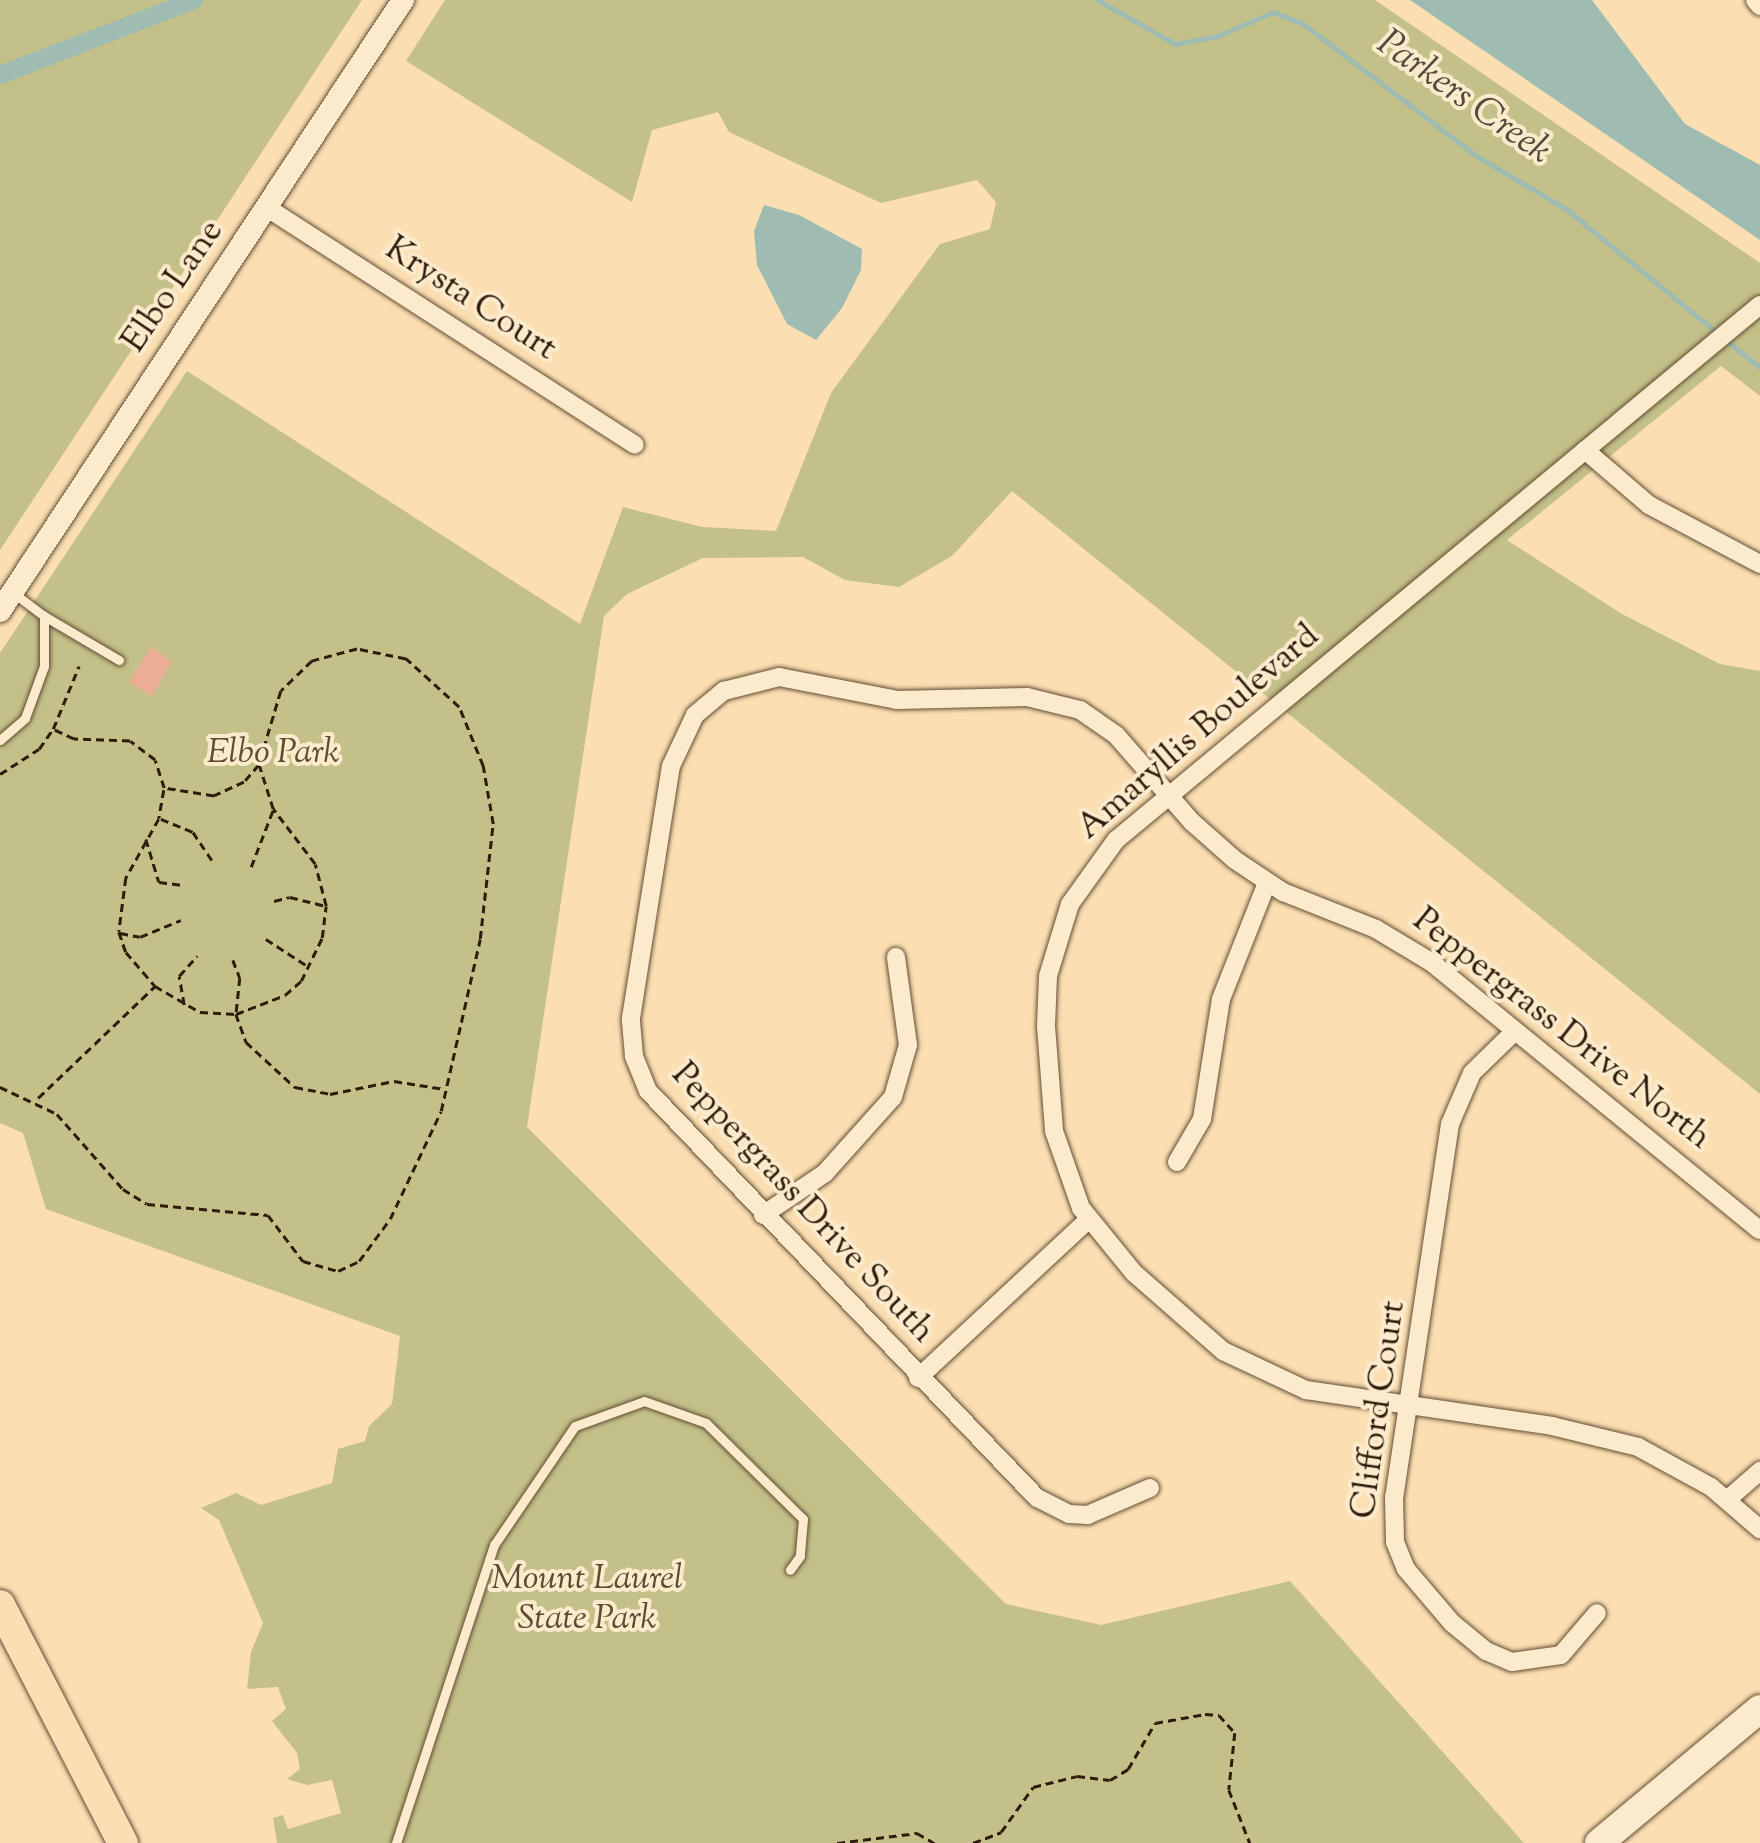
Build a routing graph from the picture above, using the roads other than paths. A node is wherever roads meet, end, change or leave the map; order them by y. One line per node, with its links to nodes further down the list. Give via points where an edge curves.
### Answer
1 (402, 0): 4 (street, Elbo Lane)
2 (1755, 0): 3 (street)
3 (1760, 6)
4 (269, 209): 6 (street, Krysta Court); 9 (street, Elbo Lane)
5 (1760, 305): 7 (street, Amaryllis Boulevard)
6 (635, 445)
7 (1586, 450): 8 (street, via 1649,505); 13 (street, Amaryllis Boulevard)
8 (1760, 564)
9 (6, 602): 10 (lane)
10 (44, 616): 11 (lane); 12 (lane, via 37,694 25,718)
11 (120, 660)
12 (0, 740)
13 (1168, 794): 14 (street, Peppergrass Drive North, via 1208,838); 18 (street, Peppergrass Drive South, via 1105,726 1046,699 898,700 778,677 724,691 695,715 671,766 632,998 634,1056 658,1106); 19 (street, Amaryllis Boulevard, via 1097,860 1070,904 1048,976 1054,1131)
14 (1267, 882): 16 (street, Peppergrass Drive North, via 1396,938); 17 (street, via 1221,998 1202,1119)
15 (896, 957): 18 (street, via 908,1045 893,1097 814,1183)
16 (1515, 1032): 20 (street, Peppergrass Drive North); 22 (street, Clifford Court, via 1472,1073 1454,1110)
17 (1177, 1162)
18 (763, 1215): 21 (street, Peppergrass Drive South)
19 (1088, 1220): 21 (street); 22 (street, Amaryllis Boulevard, via 1173,1309 1249,1368 1306,1390)
20 (1760, 1230)
21 (918, 1378): 24 (street, Peppergrass Drive South, via 1053,1508 1088,1515)
22 (1407, 1405): 25 (street, Amaryllis Boulevard, via 1611,1438 1664,1458); 29 (street, Clifford Court, via 1395,1542 1406,1569 1433,1602 1486,1651 1526,1664 1561,1656)
23 (1760, 1471): 25 (street)
24 (1150, 1488)
25 (1728, 1499): 26 (street, Amaryllis Boulevard)
26 (1760, 1529)
27 (790, 1570): 32 (lane, via 800,1556 803,1519 706,1423 644,1401 575,1426 494,1545)
28 (0, 1605): 31 (main road)
29 (1596, 1613)
30 (1760, 1708): 33 (main road)
31 (123, 1843)
32 (396, 1843)
33 (1600, 1843)

